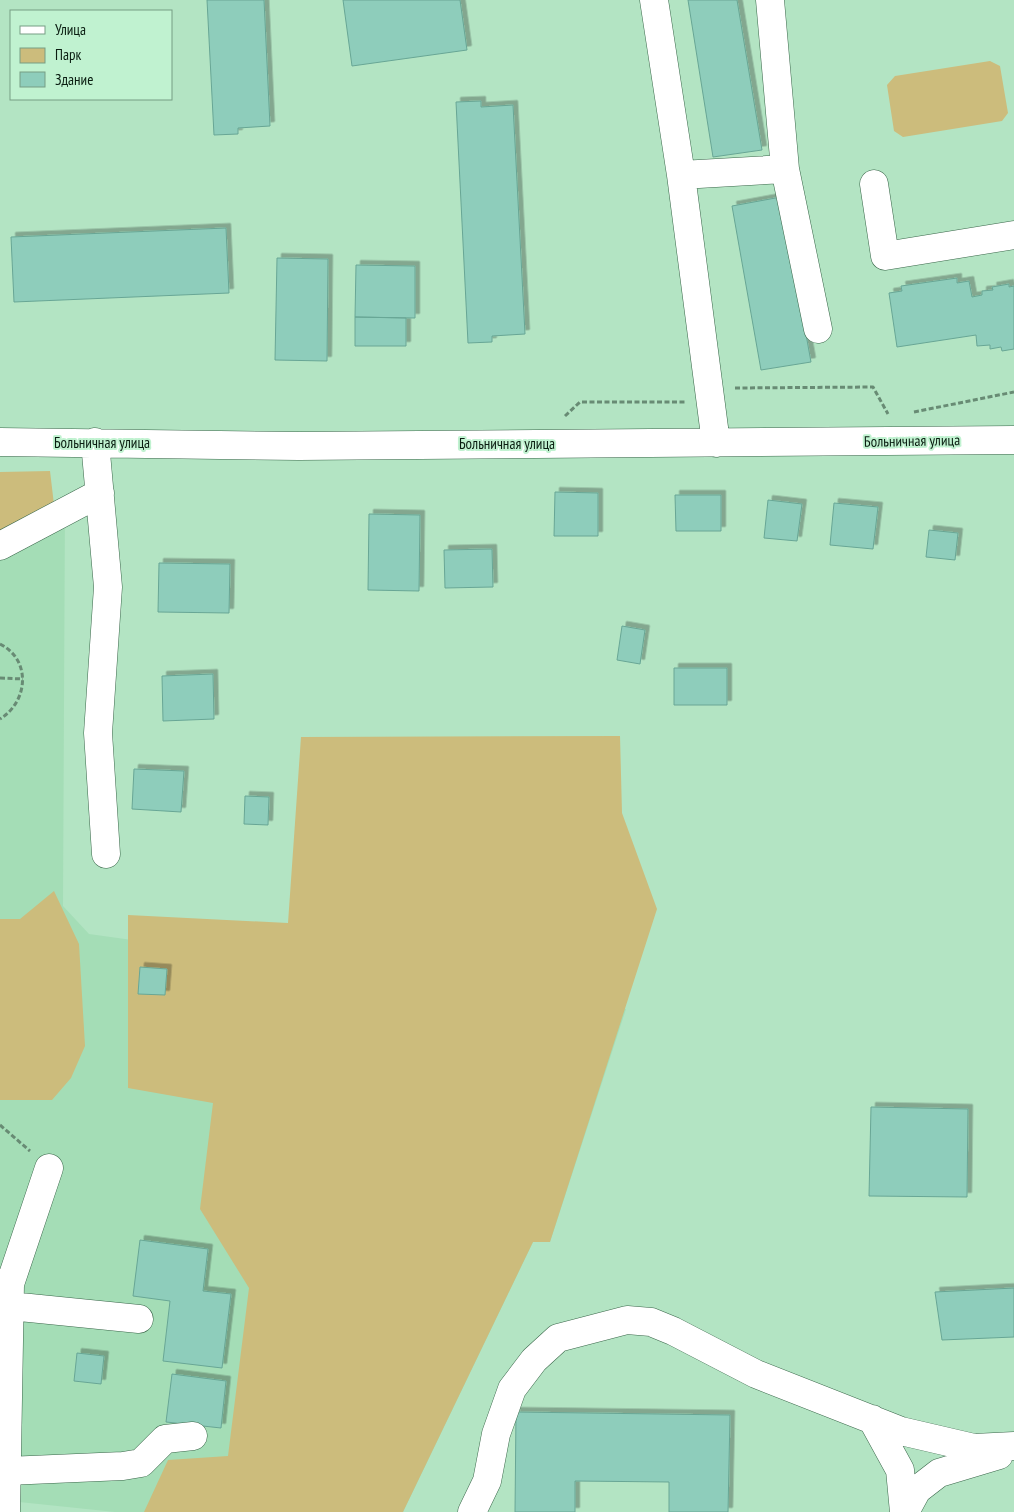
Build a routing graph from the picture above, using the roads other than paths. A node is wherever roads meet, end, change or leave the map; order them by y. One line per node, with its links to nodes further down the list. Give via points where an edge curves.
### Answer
1 (654, 0): 4 (street)
2 (770, 0): 3 (street)
3 (786, 169): 4 (street); 7 (street)
4 (681, 175): 11 (street)
5 (874, 184): 6 (street, via 885,256)
6 (1014, 235)
7 (818, 329)
8 (1014, 440): 11 (street, Больничная улица)
9 (0, 442): 10 (street, Больничная улица)
10 (96, 442): 11 (street, Больничная улица, via 299,446); 12 (street)
11 (716, 443)
12 (100, 493): 13 (street); 14 (street, via 108,587 98,733)
13 (0, 546)
14 (106, 854)
15 (49, 1168): 16 (street)
16 (7, 1291): 17 (street); 22 (street)
17 (139, 1319)
18 (872, 1419): 20 (street, via 901,1431 974,1448); 24 (street, via 756,1374 673,1330 650,1322 627,1320 558,1338 534,1360 512,1389 496,1434 487,1481); 25 (street, via 900,1470)
19 (194, 1436): 22 (street, via 165,1439 140,1463)
20 (1014, 1446)
21 (1014, 1450): 25 (street, via 939,1473 917,1490)
22 (7, 1471): 23 (street)
23 (6, 1512)
24 (472, 1512)
25 (904, 1512)

